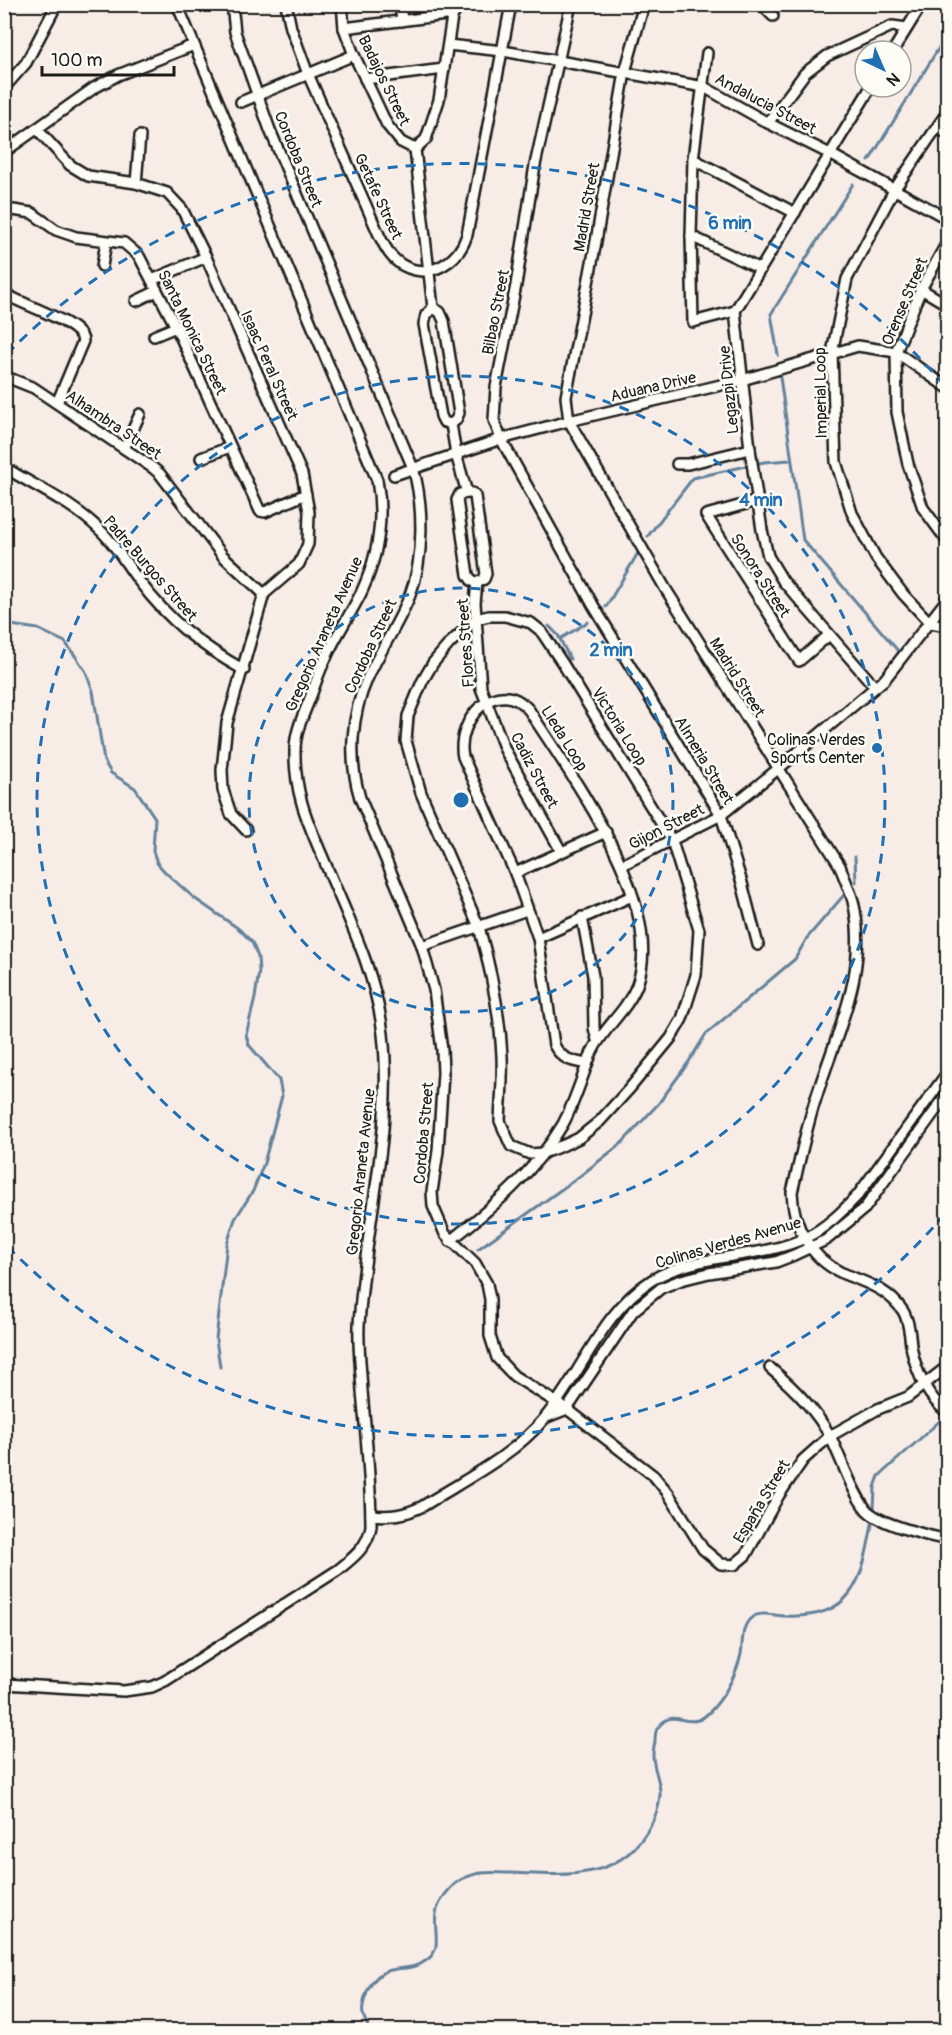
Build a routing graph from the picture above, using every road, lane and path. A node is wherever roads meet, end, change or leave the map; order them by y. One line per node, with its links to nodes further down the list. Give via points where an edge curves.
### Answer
1 (57, 4): 29 (street, via 26,63)
2 (177, 4): 18 (street, Gregorio Araneta Avenue)
3 (232, 4): 30 (street, Cordoba Street, via 235,32)
4 (286, 4): 26 (street, Getafe Street)
5 (342, 4): 15 (street, Badajos Street)
6 (400, 4): 14 (street)
7 (511, 4): 20 (street)
8 (571, 4): 23 (street, Bilbao Street)
9 (646, 4): 25 (street, Madrid Street)
10 (761, 4): 13 (street)
11 (922, 4): 16 (street)
12 (454, 9): 14 (street); 19 (street, Badajos Street)
13 (773, 16)
14 (402, 21): 15 (street)
15 (344, 28): 22 (street, Badajos Street)
16 (907, 28): 17 (street); 34 (street, via 892,26 828,56 805,73)
17 (900, 39)
18 (194, 45): 36 (street, via 118,75); 130 (street, Gregorio Araneta Avenue, via 377,480 381,499 371,566 362,591 326,657 299,725 295,747 296,784 304,813 368,963 383,1035 384,1119 359,1330)
19 (448, 45): 20 (street, Andalucia Street); 24 (street, Badajos Street)
20 (503, 51): 23 (street, Andalucia Street); 54 (street, via 464,246 447,264)
21 (707, 52): 28 (street)
22 (354, 55): 26 (street); 27 (street, Badajos Street)
23 (558, 62): 25 (street, Andalucia Street); 74 (street, Bilbao Street, via 535,165 496,387 494,420)
24 (444, 69): 27 (street); 39 (street, Badajos Street, via 430,131)
25 (625, 72): 28 (street, Andalucia Street); 72 (street, Madrid Street, via 566,397)
26 (308, 74): 30 (street); 54 (street, Getafe Street, via 387,251 403,266)
27 (365, 79): 39 (street, Badajos Street, via 393,135)
28 (704, 87): 34 (street, Andalucia Street); 42 (street)
29 (4, 88)
30 (257, 95): 32 (street); 82 (street, Cordoba Street)
31 (864, 99): 41 (street)
32 (241, 102)
33 (948, 111): 35 (street, Imperial Loop)
34 (768, 123): 41 (street, Andalucia Street)
35 (937, 128): 37 (street); 44 (street, Imperial Loop)
36 (37, 129): 40 (street); 43 (street, Isaac Peral Street, via 70,165 88,176)
37 (948, 134)
38 (140, 136): 43 (street)
39 (415, 149): 54 (street)
40 (4, 152)
41 (830, 154): 44 (street, Andalucia Street); 45 (street)
42 (693, 159): 45 (street); 48 (street)
43 (136, 183): 51 (street, Isaac Peral Street, via 167,193 182,209)
44 (894, 190): 47 (street, Andalucia Street); 66 (street, Imperial Loop, via 847,279)
45 (795, 213): 53 (street)
46 (4, 216): 50 (street, Santa Monica Street, via 13,210 32,213 56,230)
47 (948, 219)
48 (691, 236): 53 (street); 62 (street, via 693,322)
49 (948, 241): 56 (street, Orense Street)
50 (106, 242): 52 (street); 55 (street, Santa Monica Street, via 124,243 139,256)
51 (206, 256): 55 (street); 85 (street, Isaac Peral Street, via 302,474)
52 (102, 266)
53 (760, 269): 62 (street)
54 (430, 271): 61 (street)
55 (152, 280): 57 (street, Santa Monica Street)
56 (921, 289): 60 (street); 65 (street, Orense Street)
57 (158, 291): 59 (street); 63 (street, Santa Monica Street)
58 (4, 293): 70 (street, via 67,322 82,336)
59 (136, 301)
60 (948, 304)
61 (433, 308): 73 (street, via 444,321 459,413); 73 (street, via 424,324 441,416)
62 (735, 311): 68 (street, Legazpi Drive)
63 (176, 327): 64 (street); 76 (street, Santa Monica Street)
64 (154, 336)
65 (896, 352): 66 (street, Aduana Drive, via 858,346); 69 (street, Aduana Drive); 87 (street, Orense Street, via 897,412 908,464 923,508)
66 (832, 353): 68 (street, Aduana Drive); 93 (street, Imperial Loop, via 837,462 852,513 876,558)
67 (4, 376): 70 (street, Alhambra Street)
68 (742, 380): 72 (street, Aduana Drive); 77 (street, Legazpi Drive)
69 (948, 388)
70 (57, 403): 75 (street, Alhambra Street)
71 (140, 414): 75 (street)
72 (569, 421): 74 (street, Aduana Drive); 99 (street, Madrid Street, via 665,588)
73 (451, 424): 78 (street, Flores Street)
74 (501, 439): 78 (street, Aduana Drive); 91 (street, Bilbao Street)
75 (125, 447): 89 (street, Alhambra Street, via 160,474 223,556)
76 (230, 447): 79 (street); 85 (street, Santa Monica Street, via 260,511)
77 (750, 449): 80 (street); 86 (street, Legazpi Drive)
78 (456, 454): 82 (street, Aduana Drive); 84 (street, Flores Street)
79 (201, 458)
80 (677, 464)
81 (4, 467): 96 (street, Padre Burgos Street, via 90,521 182,628)
82 (413, 468): 83 (street, Aduana Drive); 113 (street, Cordoba Street, via 421,512 415,580 361,696 353,733 353,761 360,798)
83 (394, 474)
84 (467, 493): 88 (street, Flores Street, via 475,496 486,574); 88 (street, Flores Street, via 460,494 458,500 468,575)
85 (306, 494): 89 (street, Isaac Peral Street, via 308,544 299,564)
86 (758, 501): 95 (street, Legazpi Drive, via 768,556 783,581); 95 (street, Sonora Street, via 706,515 799,661)
87 (948, 542)
88 (477, 582): 92 (street, Flores Street)
89 (264, 594): 96 (street)
90 (948, 598): 93 (street, Gijon Street)
91 (593, 605): 100 (street, Almeria Street)
92 (476, 619): 98 (street, Flores Street, via 481,688); 103 (street, Victoria Loop, via 505,616 531,623 541,631); 110 (street, via 433,663 422,682 408,716 406,741 421,793)
93 (930, 623): 94 (street); 97 (street, Gijon Street)
94 (948, 626)
95 (829, 635): 97 (street, Legazpi Drive)
96 (244, 670): 101 (street, via 227,723 222,770 223,790 231,814)
97 (875, 687): 99 (street, Gijon Street)
98 (486, 701): 102 (street, Lleda Loop, via 507,696 525,705); 104 (street, Cadiz Street, via 505,750); 106 (street, via 469,722 462,750)
99 (778, 769): 100 (street, Gijon Street); 119 (street, Madrid Street, via 840,866 853,902 856,927 855,979 815,1099 792,1192)
100 (721, 815): 103 (street, Gijon Street); 112 (street, Almeria Street)
101 (246, 830)
102 (606, 832): 104 (street); 105 (street, Lleda Loop)
103 (672, 841): 105 (street, Gijon Street); 118 (street, Victoria Loop, via 699,930 696,975 682,1019 671,1038 600,1121 579,1138)
104 (561, 851): 106 (street)
105 (622, 865): 107 (street, Lleda Loop)
106 (515, 873): 108 (street)
107 (632, 896): 109 (street); 114 (street, Lleda Loop, via 643,958 637,985 622,1011)
108 (527, 910): 110 (street); 111 (street)
109 (582, 917): 111 (street); 114 (street, via 593,976)
110 (479, 927): 113 (street); 118 (street, via 500,1034 500,1121 511,1146 530,1154)
111 (538, 938): 115 (street, via 555,1046 570,1061)
112 (758, 945)
113 (422, 946): 120 (street, Cordoba Street, via 434,990 443,1073 433,1206)
114 (597, 1040): 115 (street, Lleda Loop)
115 (587, 1064): 118 (street, Lleda Loop, via 564,1123)
116 (948, 1072): 119 (street, Colinas Verdes Avenue, via 858,1196)
117 (948, 1094): 121 (street, Colinas Verdes Avenue, via 865,1208)
118 (543, 1153): 120 (street, Lleda Loop, via 501,1199)
119 (804, 1238): 121 (street, Madrid Street); 125 (street, Colinas Verdes Avenue, via 679,1269 654,1279 627,1299 614,1315)
120 (450, 1241): 125 (street, Cordoba Street, via 475,1263 488,1284 489,1336 497,1358 514,1376)
121 (811, 1248): 124 (street, Madrid Street, via 834,1269 881,1289 903,1312); 126 (street, Colinas Verdes Avenue, via 776,1262 709,1273 661,1288 633,1311)
122 (948, 1366): 124 (street, España Street)
123 (770, 1368): 129 (street, via 799,1394)
124 (924, 1386): 127 (street); 129 (street, España Street)
125 (557, 1402): 126 (street, Cordoba Street); 128 (street, Colinas Verdes Avenue)
126 (567, 1408): 128 (street, Colinas Verdes Avenue); 129 (street, España Street, via 654,1476 703,1549 721,1564 734,1565 746,1555 803,1460)
127 (946, 1412)
128 (545, 1418): 130 (street, Colinas Verdes Avenue, via 510,1450 423,1506 397,1516)
129 (830, 1436): 131 (street, via 868,1512 923,1535)
130 (371, 1515): 132 (street, Gregorio Araneta Avenue, via 367,1541 338,1570 152,1687 124,1691)
131 (948, 1540)
132 (4, 1684)

